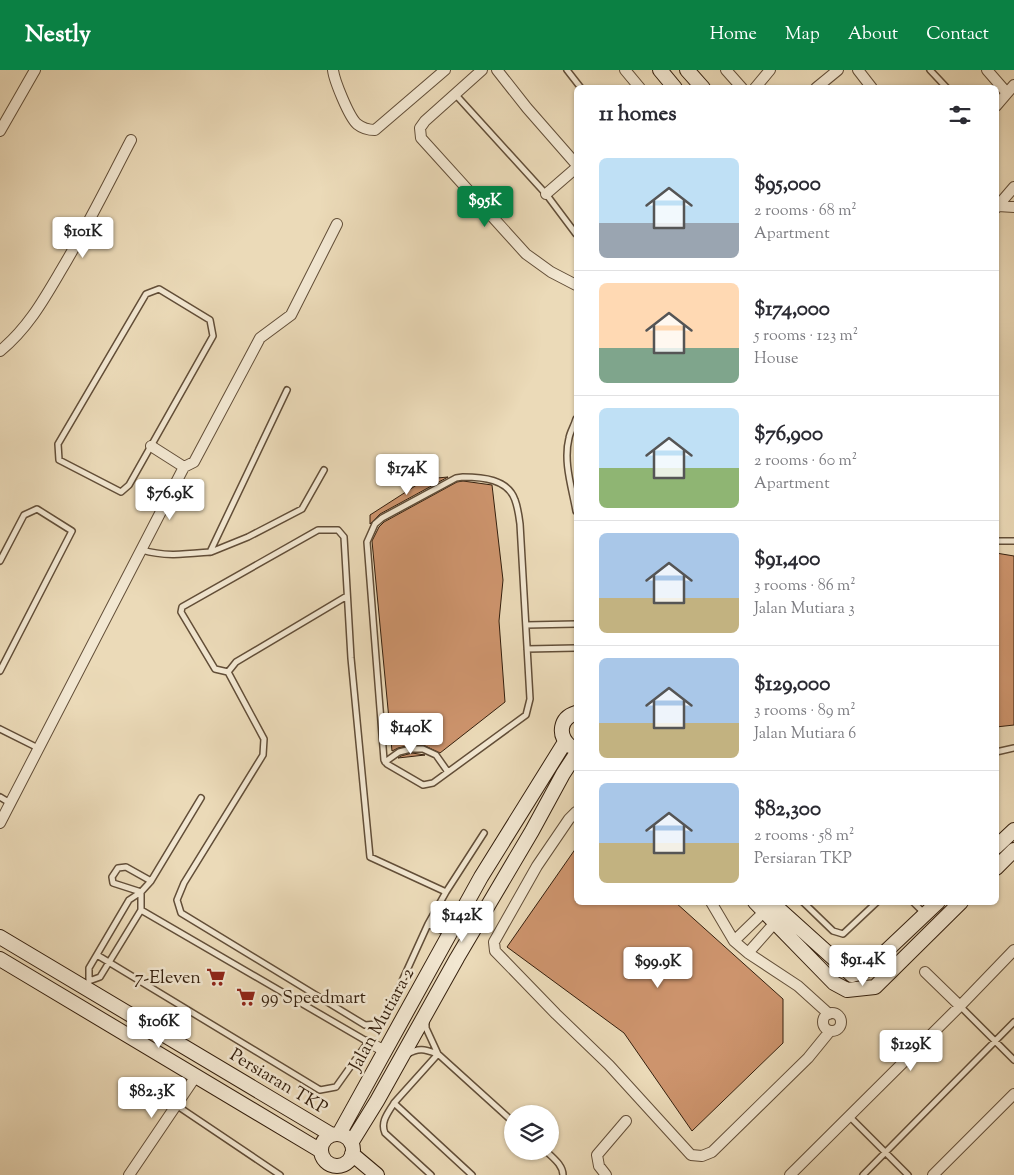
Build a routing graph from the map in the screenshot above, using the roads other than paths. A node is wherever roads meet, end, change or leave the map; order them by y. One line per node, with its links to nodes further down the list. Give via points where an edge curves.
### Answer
1 (35, 70): 28 (street)
2 (333, 70): 3 (street, via 334,79 355,123 375,130)
3 (444, 70)
4 (482, 70): 26 (street)
5 (497, 70): 30 (street)
6 (567, 70): 16 (lane)
7 (625, 70): 17 (street)
8 (660, 70): 18 (street)
9 (688, 70): 19 (street)
10 (726, 70): 20 (street)
11 (770, 70): 21 (street)
12 (838, 70): 22 (street)
13 (858, 70): 23 (street)
14 (930, 70): 24 (lane)
15 (987, 70): 25 (street)
16 (579, 85)
17 (638, 85)
18 (672, 85)
19 (700, 85)
20 (739, 85)
21 (758, 85)
22 (820, 85)
23 (870, 85)
24 (943, 85)
25 (1011, 89): 27 (street)
26 (454, 93): 33 (lane); 39 (street, via 424,121 420,128 421,138 526,254)
27 (999, 103)
28 (0, 131)
29 (132, 140): 40 (street, via 33,317)
30 (574, 164)
31 (574, 168): 33 (street)
32 (1014, 187): 34 (street)
33 (546, 194): 38 (lane)
34 (999, 205)
35 (999, 207): 36 (street)
36 (1014, 207)
37 (337, 224): 44 (street, via 291,316 260,338 194,462)
38 (574, 231)
39 (574, 284)
40 (0, 351)
41 (287, 390): 50 (lane)
42 (574, 425): 46 (lane, via 567,452)
43 (151, 446): 43 (lane, via 129,485 121,492 59,460 58,444 146,294 159,289 210,320 213,336); 44 (street)
44 (184, 467): 49 (street)
45 (324, 470): 50 (lane, via 302,509 248,537)
46 (574, 500)
47 (999, 541): 48 (lane)
48 (1014, 542)
49 (142, 550): 50 (lane, via 172,555); 63 (street)
50 (210, 552)
51 (0, 561): 57 (lane, via 24,515 37,509 72,531)
52 (348, 596): 58 (lane, via 236,662); 58 (lane, via 344,538 338,530 318,530 182,607 181,612 215,669); 80 (lane, via 350,658 370,857)
53 (574, 624): 54 (lane)
54 (526, 625): 56 (lane); 66 (lane, via 520,524 515,498 503,484 472,477 456,478 375,524 367,542)
55 (574, 648): 56 (lane)
56 (527, 649): 67 (lane, via 530,699 526,715)
57 (0, 671)
58 (228, 672): 91 (lane, via 264,739 263,755 184,883 177,900 181,913 365,1025 378,1024 387,1014)
59 (574, 714): 61 (street, via 562,724 561,730)
60 (0, 729): 63 (lane)
61 (570, 745): 92 (street, Jalan Mutiara 2, via 481,877)
62 (1014, 748): 64 (lane)
63 (39, 749): 70 (street)
64 (999, 751)
65 (574, 757): 102 (street, Jalan Mutiara 2)
66 (385, 762): 67 (lane, via 423,785 433,783); 67 (lane, via 399,752 423,749 436,755)
67 (448, 772)
68 (0, 797): 70 (lane)
69 (201, 798): 78 (lane)
70 (10, 803): 72 (street)
71 (574, 814): 96 (street, via 537,866 494,942 495,951 609,1066 691,1155 702,1156 712,1152 841,1023 839,1016 829,1014 798,986)
72 (0, 823)
73 (1014, 830): 75 (street)
74 (484, 832): 80 (lane)
75 (999, 844)
76 (1014, 850): 77 (street)
77 (999, 865)
78 (151, 881): 79 (lane); 79 (lane, via 126,867 118,868 112,877 113,882)
79 (141, 892): 88 (lane); 97 (lane, via 128,900)
80 (446, 892): 91 (lane)
81 (713, 905): 94 (street)
82 (766, 905): 90 (street); 94 (street)
83 (805, 905): 84 (lane, via 833,932 843,934)
84 (874, 905)
85 (915, 905): 89 (lane)
86 (935, 905): 89 (street)
87 (958, 905): 90 (street, via 875,987 862,989 847,990 834,983)
88 (141, 910): 99 (lane); 106 (lane)
89 (925, 915): 90 (street, via 865,971 852,975)
90 (779, 918): 96 (street)
91 (428, 924): 92 (lane)
92 (451, 934): 107 (street, Jalan Mutiara 2)
93 (0, 938): 101 (street, Persiaran TKP)
94 (734, 941): 96 (street)
95 (1014, 950): 103 (street)
96 (748, 954)
97 (97, 955): 99 (lane); 101 (lane, via 89,968)
98 (0, 959): 111 (street)
99 (110, 963): 101 (lane, via 100,977); 106 (lane, via 320,1090 336,1087)
100 (925, 972): 103 (street)
101 (86, 984): 118 (street, Persiaran TKP)
102 (430, 1004): 108 (lane, via 426,1028); 109 (street, Jalan Mutiara 2)
103 (960, 1006): 105 (lane); 116 (street)
104 (1014, 1022): 105 (lane)
105 (995, 1041): 110 (lane); 121 (lane)
106 (368, 1042): 107 (street)
107 (385, 1051): 118 (street, Jalan Mutiara 2)
108 (438, 1054): 109 (lane, via 418,1049); 113 (lane); 115 (lane)
109 (399, 1060): 119 (street, Jalan Mutiara 2)
110 (1014, 1060)
111 (196, 1076): 114 (street); 120 (street)
112 (1014, 1094): 135 (street)
113 (394, 1104): 128 (lane, via 382,1127 385,1133); 129 (lane)
114 (176, 1106): 124 (street); 125 (lane)
115 (504, 1114)
116 (849, 1116): 121 (lane); 132 (street)
117 (626, 1121): 131 (street, via 598,1155 598,1166)
118 (336, 1135): 119 (street, via 348,1139); 120 (street, via 324,1141)
119 (352, 1149): 123 (street, via 348,1162); 127 (street)
120 (321, 1151): 123 (street, via 329,1164)
121 (885, 1152): 133 (lane); 134 (lane)
122 (556, 1160): 130 (lane)
123 (339, 1166): 126 (street)
124 (128, 1175)
125 (280, 1175)
126 (350, 1175)
127 (377, 1175)
128 (432, 1175)
129 (472, 1175)
130 (563, 1175)
131 (606, 1175)
132 (790, 1175)
133 (863, 1175)
134 (908, 1175)
135 (933, 1175)

